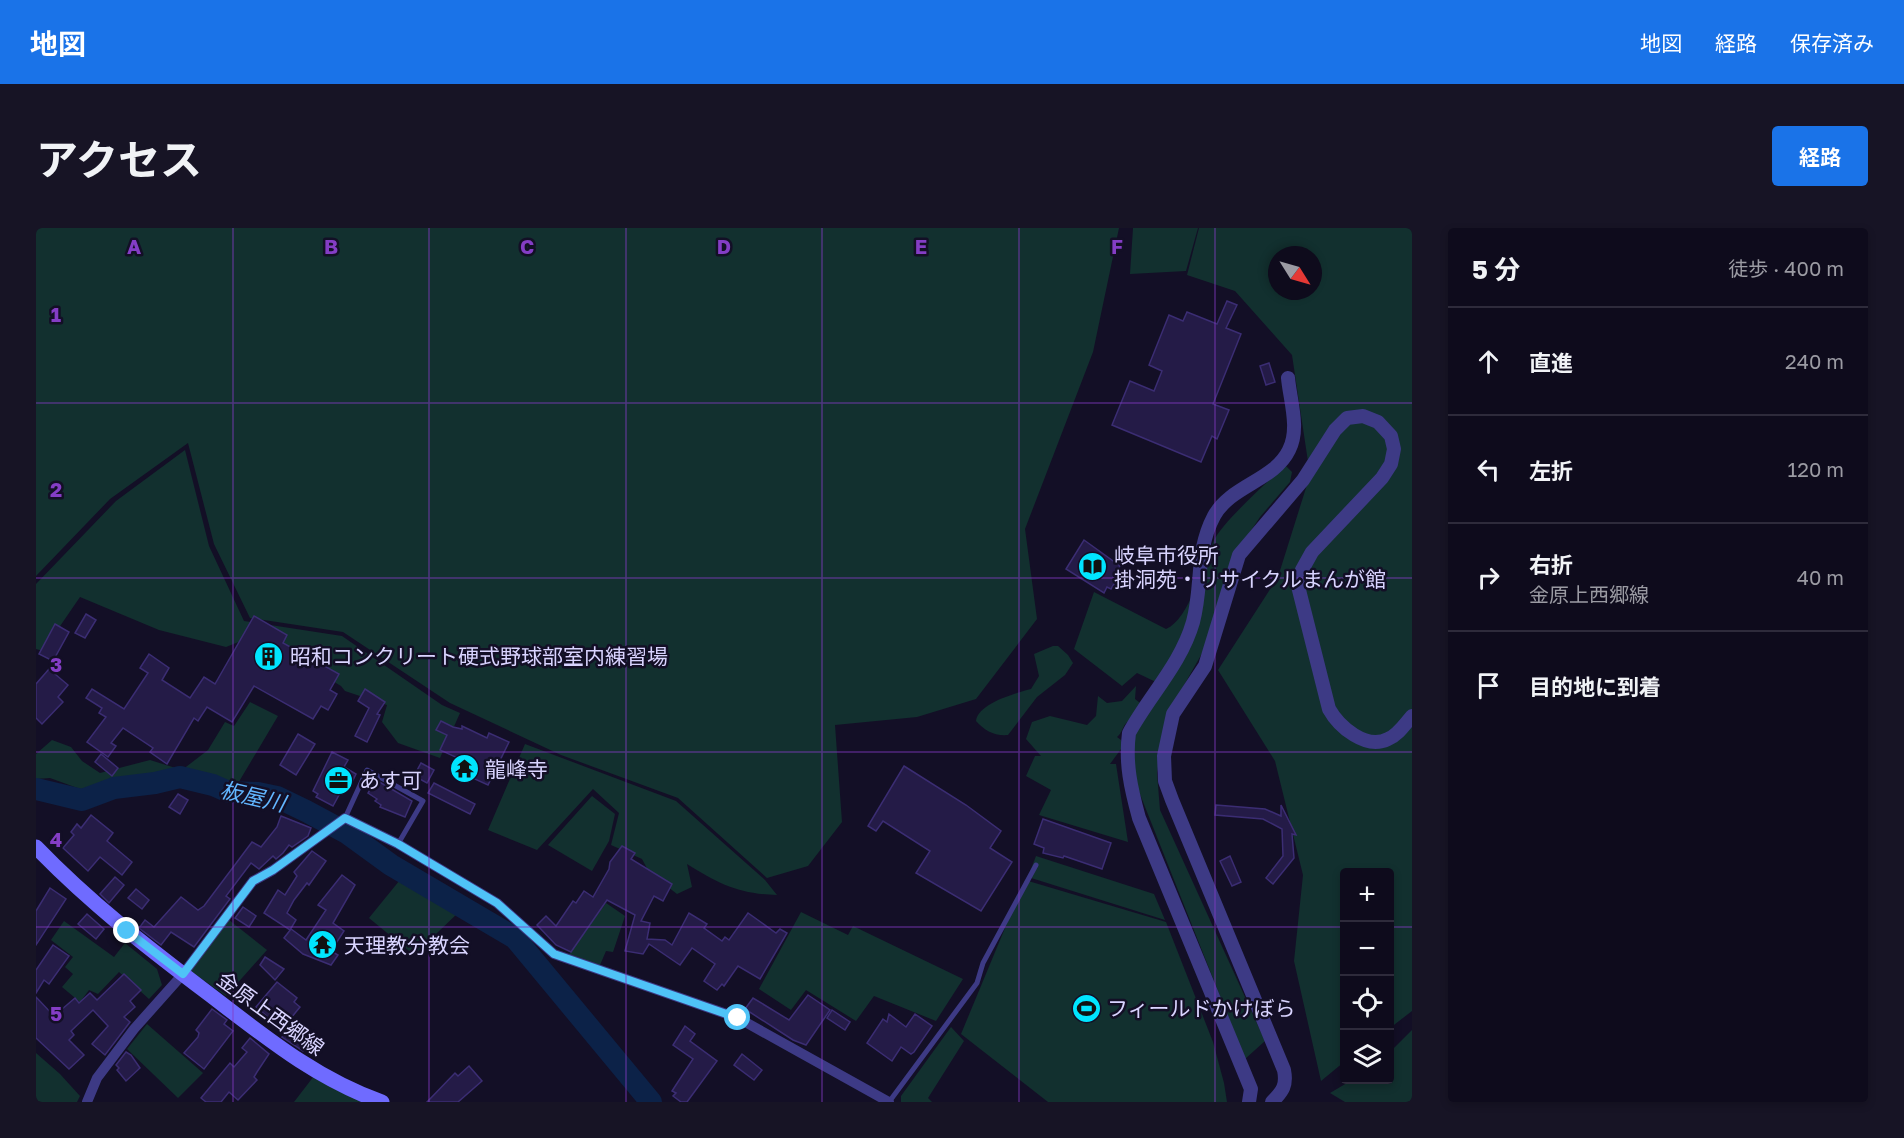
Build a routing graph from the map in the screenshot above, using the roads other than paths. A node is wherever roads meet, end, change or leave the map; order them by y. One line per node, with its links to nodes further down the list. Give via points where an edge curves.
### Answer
1 (1288, 378): 11 (street, via 1294,432 1289,450 1277,466 1232,495 1215,513 1204,537 1193,620 1185,645 1129,733 1127,748 1129,784 1139,818 1251,1089)
2 (1412, 716): 12 (street, via 1395,735 1382,741 1347,732 1336,722 1329,709 1298,586 1312,552 1391,464 1391,436 1378,422 1363,416 1347,418 1303,480 1239,555 1205,666 1173,714 1164,756 1165,781 1172,800 1284,1070 1286,1082)
3 (343, 821): 4 (street); 4 (lane, via 367,770 423,801); 7 (street, via 253,881)
4 (398, 844): 10 (street, via 497,903 554,954 738,1018)
5 (36, 847): 7 (main road, 金原上西郷線, via 93,903)
6 (1036, 865): 10 (lane, via 976,983)
7 (183, 974): 8 (street, via 103,1070); 9 (main road, 金原上西郷線, via 316,1072)
8 (87, 1102)
9 (382, 1102)
10 (889, 1102)
11 (1249, 1102)
12 (1272, 1102)

